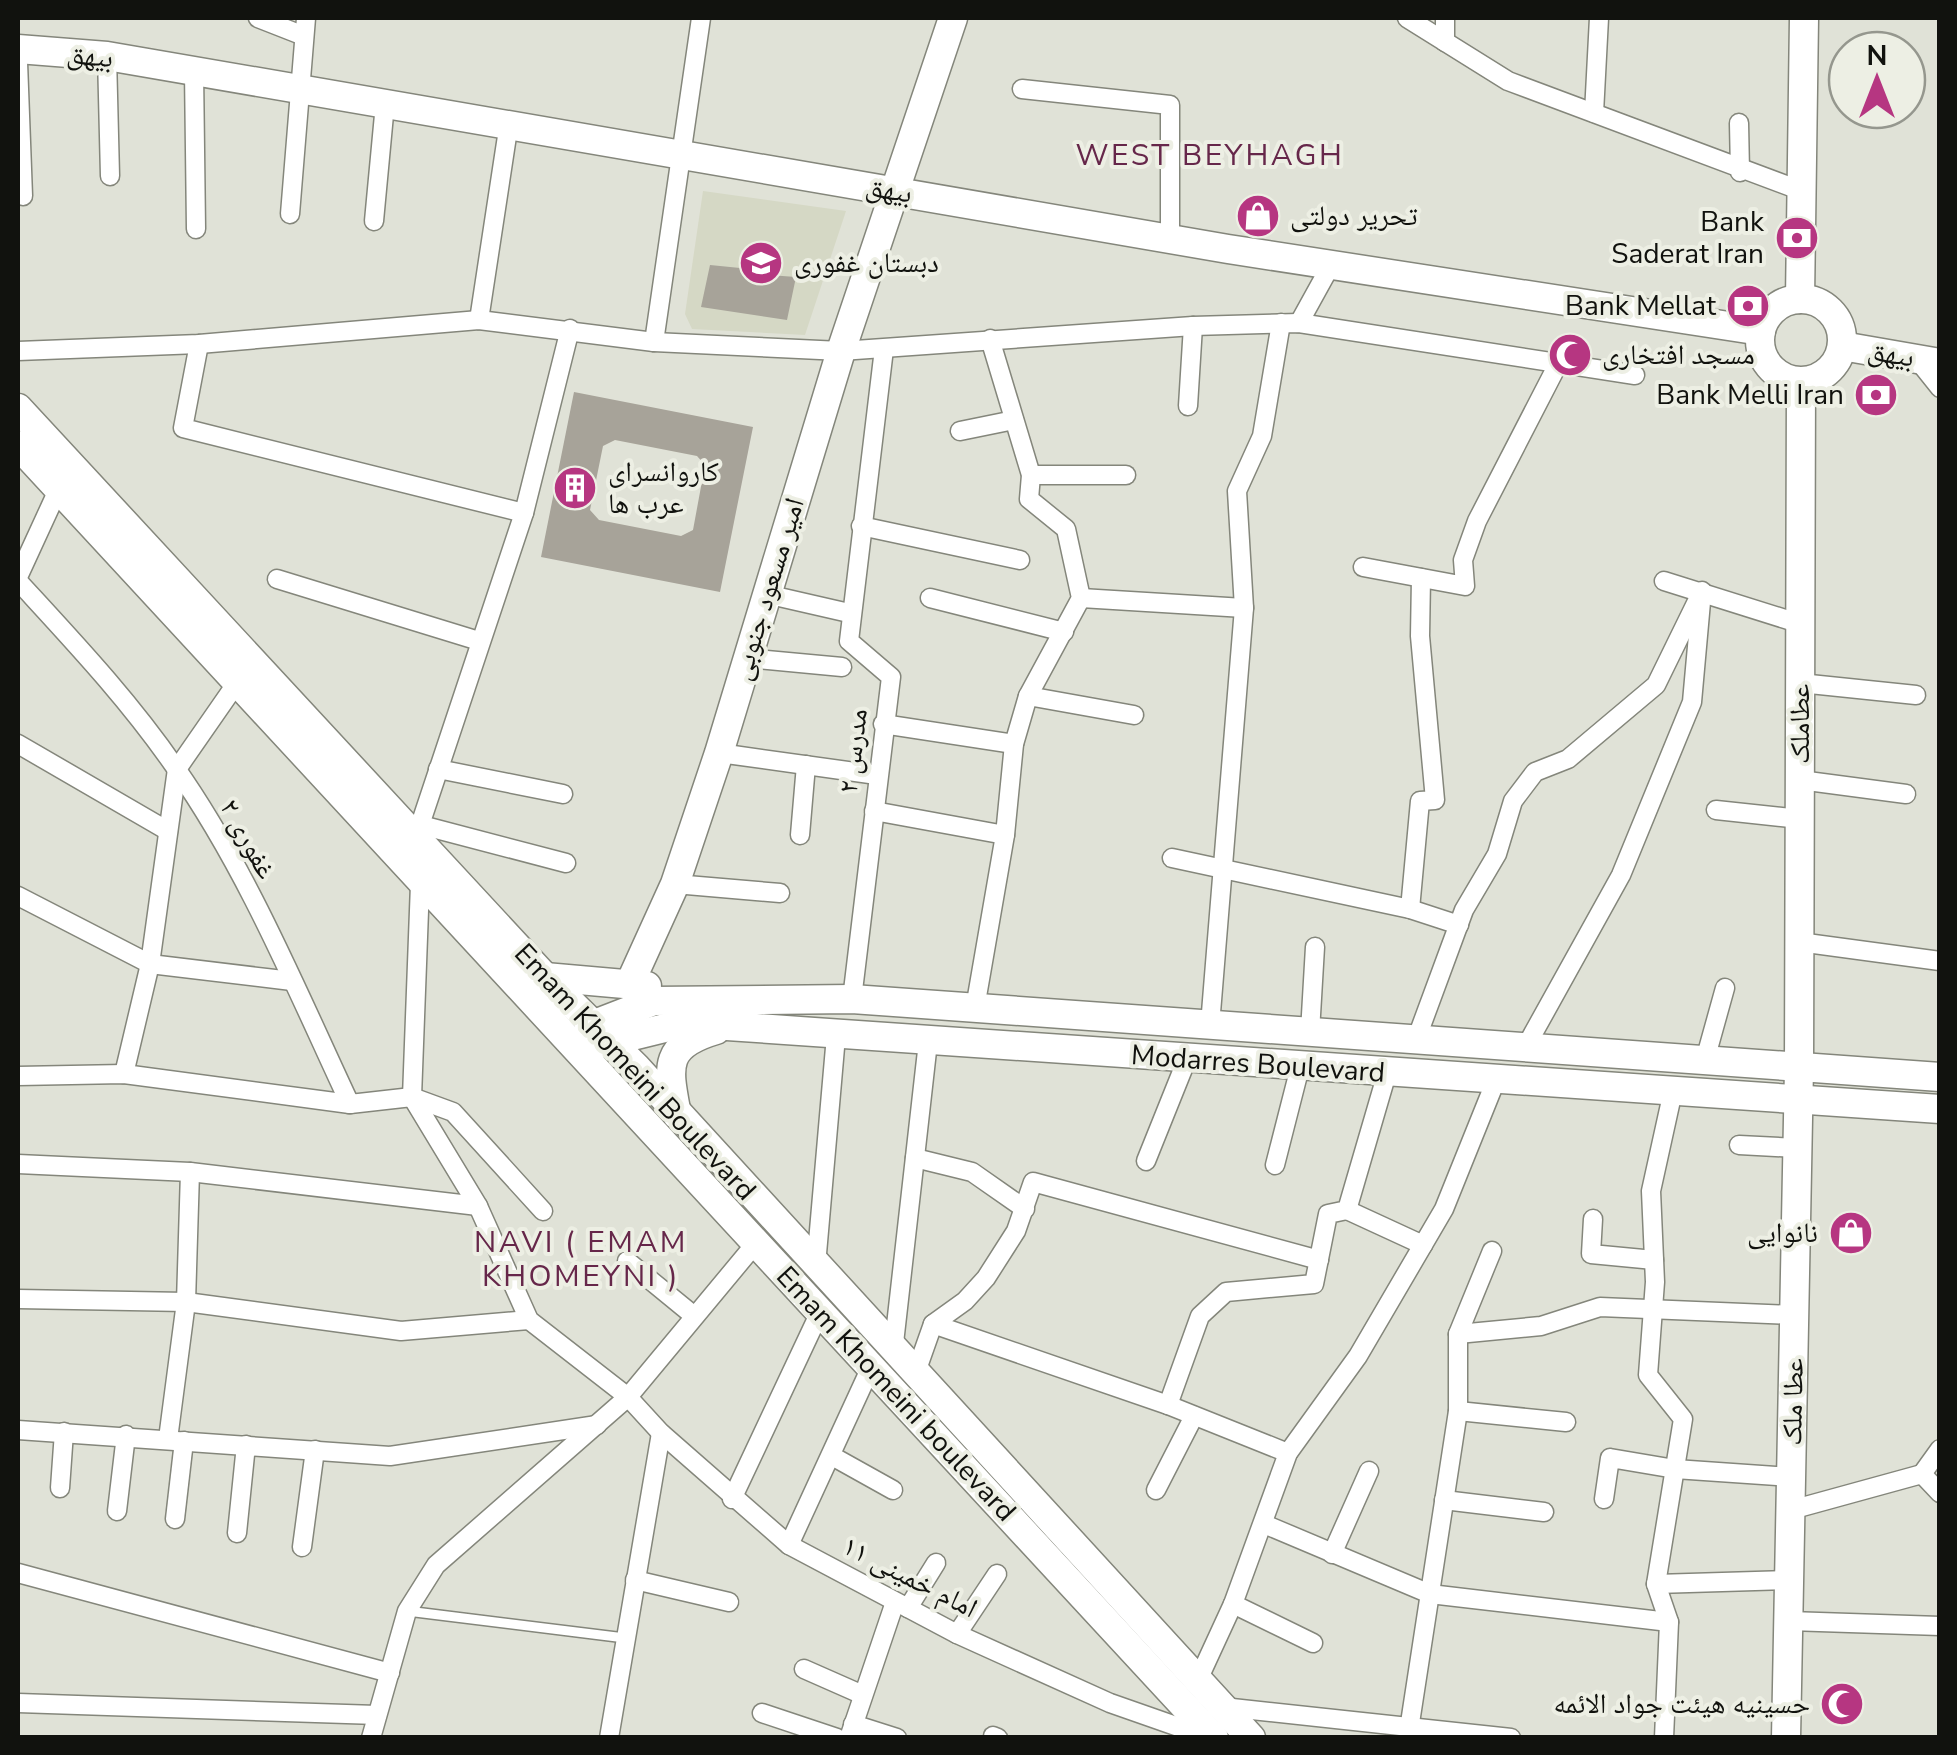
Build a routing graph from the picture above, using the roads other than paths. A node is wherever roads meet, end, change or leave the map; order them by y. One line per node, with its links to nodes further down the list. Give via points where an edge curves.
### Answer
1 (258, 18): 8 (street)
2 (701, 18): 20 (street)
3 (953, 18): 23 (main road, امیر مسعود جنوبی)
4 (1407, 18): 9 (street)
5 (1445, 18): 9 (street)
6 (1599, 18): 17 (street)
7 (1804, 18): 24 (main road)
8 (305, 27): 14 (street)
9 (1445, 42): 17 (street, via 1508,81)
10 (18, 50): 11 (main road, بیهق)
11 (107, 56): 13 (main road, بیهق); 22 (street)
12 (18, 62): 25 (street)
13 (194, 71): 14 (main road, بیهق); 28 (street)
14 (299, 88): 16 (main road, بیهق); 26 (street)
15 (1022, 88): 29 (street, via 1170,105)
16 (385, 104): 18 (main road, بیهق); 27 (street)
17 (1594, 113): 21 (street)
18 (509, 123): 20 (main road, بیهق); 32 (street)
19 (1739, 123): 21 (street)
20 (681, 153): 23 (main road, بیهق); 38 (street)
21 (1740, 172): 24 (street)
22 (110, 176)
23 (894, 190): 29 (main road, بیهق); 43 (main road, امیر مسعود جنوبی)
24 (1802, 191): 31 (main road)
25 (23, 196)
26 (290, 214)
27 (374, 222)
28 (196, 228)
29 (1170, 238): 30 (main road, بیهق)
30 (1331, 265): 33 (street); 36 (main road, بیهق)
31 (1800, 299): 36 (main road, via 1774,309); 40 (main road, via 1836,318)
32 (479, 320): 35 (street); 39 (street)
33 (1290, 323): 34 (street); 45 (street); 69 (street, via 1262,436 1237,490)
34 (1193, 326): 37 (street); 49 (street)
35 (570, 329): 38 (street); 57 (street)
36 (1761, 331): 47 (main road, via 1769,366)
37 (990, 339): 41 (street); 51 (street)
38 (654, 342): 43 (street)
39 (199, 344): 42 (street); 57 (street, via 183,428)
40 (1842, 346): 44 (main road, بیهق); 47 (main road, via 1832,367)
41 (884, 349): 43 (street); 58 (street, مدرس ۲)
42 (18, 350)
43 (841, 351): 66 (main road, امیر مسعود جنوبی)
44 (1928, 360): 48 (street)
45 (1558, 364): 46 (street); 61 (street, via 1478,521 1464,560 1465,586)
46 (1635, 375)
47 (1801, 382): 71 (main road, عطاملک)
48 (1940, 388)
49 (1188, 406)
50 (18, 408): 88 (main road, Emam Khomeini Boulevard)
51 (1014, 420): 52 (street); 54 (street)
52 (960, 432)
53 (18, 445): 56 (main road, Emam Khomeini Boulevard)
54 (1031, 475): 55 (street); 68 (street, via 1029,500 1066,529)
55 (1126, 475)
56 (58, 490): 62 (street); 77 (main road, Emam Khomeini Boulevard)
57 (524, 513): 73 (street)
58 (861, 526): 59 (street); 70 (street, مدرس ۲)
59 (1020, 560)
60 (1363, 567): 61 (street)
61 (1421, 578): 108 (street, via 1435,800 1420,802)
62 (18, 579): 87 (street, غفوری ۲, via 113,684)
63 (277, 579): 73 (street)
64 (1664, 581): 65 (street)
65 (1702, 592): 71 (street); 109 (street, via 1656,685 1568,759 1534,772 1513,800 1497,854); 128 (street, via 1692,702 1620,874)
66 (766, 594): 70 (street); 74 (main road, امیر مسعود جنوبی)
67 (930, 598): 72 (street)
68 (1081, 598): 69 (street); 72 (street)
69 (1244, 608): 103 (street)
70 (849, 613): 81 (street, مدرس ۲, via 849,641 890,677)
71 (1800, 624): 76 (main road, عطاملک)
72 (1064, 632): 79 (street)
73 (478, 641): 86 (street)
74 (746, 658): 75 (street); 84 (main road, امیر مسعود جنوبی)
75 (842, 667)
76 (1800, 683): 78 (street); 90 (main road, عطاملک)
77 (236, 684): 87 (street); 91 (main road, Emam Khomeini Boulevard)
78 (1916, 695)
79 (1028, 696): 80 (street); 83 (street)
80 (1134, 714)
81 (883, 724): 83 (street); 89 (street, مدرس ۲)
82 (18, 744): 98 (street)
83 (1014, 744): 99 (street)
84 (719, 753): 85 (street); 105 (main road, امیر مسعود جنوبی)
85 (806, 765): 89 (street); 100 (street)
86 (438, 768): 92 (street); 97 (street)
87 (177, 769): 98 (street); 115 (street, غفوری ۲)
88 (360, 773): 91 (main road); 97 (main road, Emam Khomeini Boulevard)
89 (877, 774): 95 (street, مدرس ۲)
90 (1800, 780): 93 (street); 96 (main road, عطاملک)
91 (335, 792): 104 (main road, Emam Khomeini Boulevard)
92 (562, 794)
93 (1906, 794)
94 (1716, 810): 96 (street)
95 (874, 811): 99 (street); 119 (street, مدرس ۲)
96 (1800, 819): 110 (main road, عطاملک)
97 (419, 830): 102 (street); 114 (main road, Emam Khomeini Boulevard)
98 (168, 831): 113 (street)
99 (1005, 834): 120 (street)
100 (800, 835)
101 (1172, 858): 103 (street)
102 (566, 863)
103 (1226, 868): 108 (street); 121 (street)
104 (420, 884): 125 (main road, Emam Khomeini Boulevard); 139 (street)
105 (675, 884): 106 (street); 116 (main road, امیر مسعود جنوبی)
106 (780, 894)
107 (18, 896): 113 (street)
108 (1410, 909): 109 (street)
109 (1458, 925): 126 (street)
110 (1800, 942): 112 (street); 132 (main road, عطاملک)
111 (1315, 946): 123 (street)
112 (1940, 961)
113 (150, 964): 115 (street); 134 (street)
114 (545, 977): 116 (main road); 125 (main road, Emam Khomeini Boulevard)
115 (292, 981): 141 (street, غفوری ۲)
116 (630, 983): 118 (main road)
117 (1725, 988): 130 (street)
118 (732, 998): 119 (main road, Modarres Boulevard); 125 (main road, via 654,1001)
119 (852, 999): 120 (main road, Modarres Boulevard)
120 (975, 1008): 121 (main road, Modarres Boulevard)
121 (1210, 1025): 123 (main road, Modarres Boulevard); 129 (main road)
122 (727, 1026): 124 (main road, Modarres Boulevard); 125 (main road, Modarres Boulevard, via 673,1026); 143 (main road, via 696,1036 673,1054)
123 (1310, 1032): 126 (main road, Modarres Boulevard)
124 (836, 1036): 127 (main road, Modarres Boulevard); 162 (street)
125 (594, 1039): 143 (main road, Emam Khomeini boulevard)
126 (1416, 1040): 128 (main road, Modarres Boulevard)
127 (928, 1042): 129 (main road, Modarres Boulevard); 146 (street)
128 (1525, 1048): 130 (main road, Modarres Boulevard)
129 (1197, 1060): 131 (main road, Modarres Boulevard); 147 (street)
130 (1705, 1060): 132 (main road, Modarres Boulevard)
131 (1300, 1067): 133 (main road, Modarres Boulevard); 149 (street)
132 (1800, 1067): 136 (main road, Modarres Boulevard); 140 (main road, عطا ملک)
133 (1387, 1073): 137 (main road, Modarres Boulevard); 153 (street)
134 (124, 1074): 135 (street); 141 (street)
135 (18, 1076)
136 (1940, 1078)
137 (1496, 1080): 138 (main road, Modarres Boulevard); 157 (street)
138 (1673, 1092): 140 (main road, Modarres Boulevard); 160 (street, via 1651,1191)
139 (412, 1098): 141 (street); 151 (street); 154 (street, via 453,1112)
140 (1799, 1100): 142 (main road, Modarres Boulevard); 145 (main road, عطا ملک)
141 (350, 1104)
142 (1940, 1109)
143 (668, 1125): 156 (main road, Emam Khomeini boulevard); 162 (main road, Emam Khomeini Boulevard)
144 (1739, 1145): 145 (street)
145 (1798, 1148): 168 (main road, عطا ملک)
146 (916, 1158): 152 (street, via 972,1172); 172 (street)
147 (1146, 1161)
148 (18, 1164): 150 (street)
149 (1275, 1165)
150 (190, 1172): 151 (street); 164 (street)
151 (478, 1206): 169 (street)
152 (1025, 1208): 159 (street, via 1033,1182); 170 (street, via 986,1278)
153 (1347, 1210): 157 (street); 159 (street, via 1328,1214)
154 (543, 1211)
155 (1593, 1219): 160 (street, via 1591,1254)
156 (756, 1242): 165 (main road, Emam Khomeini boulevard); 167 (street)
157 (1423, 1245): 188 (street, via 1358,1356)
158 (1492, 1251): 171 (street)
159 (1319, 1260): 175 (street, via 1314,1284 1226,1292 1200,1316)
160 (1654, 1260): 166 (street)
161 (627, 1262): 167 (street)
162 (816, 1266): 172 (main road, Emam Khomeini Boulevard)
163 (18, 1298): 164 (street)
164 (186, 1302): 169 (street, via 401,1331); 184 (street)
165 (820, 1312): 172 (main road, Emam Khomeini boulevard); 198 (street)
166 (1654, 1313): 168 (street); 171 (street, via 1600,1307 1541,1326); 190 (street, via 1648,1375 1683,1419)
167 (693, 1315): 174 (street)
168 (1794, 1316): 193 (main road, عطا ملک)
169 (530, 1320): 174 (street, امام خمینی ۱۱)
170 (933, 1324): 173 (street); 175 (street)
171 (1458, 1334): 176 (street)
172 (882, 1360): 173 (main road, Emam Khomeini Boulevard); 189 (street); 241 (main road, Emam Khomeini boulevard)
173 (915, 1374): 229 (main road, Emam Khomeini Boulevard)
174 (628, 1397): 179 (street); 182 (street, امام خمینی ۱۱)
175 (1168, 1405): 177 (street)
176 (1458, 1411): 178 (street); 199 (street)
177 (1194, 1416): 188 (street); 196 (street)
178 (1566, 1422)
179 (598, 1425): 187 (street, via 390,1456); 220 (street, via 436,1565)
180 (18, 1430): 181 (street)
181 (64, 1432): 183 (street); 194 (street)
182 (660, 1433): 198 (street, امام خمینی ۱۱); 213 (street)
183 (126, 1435): 184 (street); 202 (street)
184 (176, 1440): 185 (street); 204 (street)
185 (246, 1445): 187 (street); 206 (street)
186 (1940, 1449): 192 (street)
187 (315, 1450): 208 (street)
188 (1288, 1454): 205 (street)
189 (832, 1456): 195 (street); 207 (street)
190 (1675, 1469): 193 (street); 200 (street, via 1610,1458); 215 (street)
191 (1368, 1471): 209 (street)
192 (1922, 1474): 197 (street); 201 (street)
193 (1791, 1477): 201 (main road, عطا ملک)
194 (60, 1488)
195 (893, 1490)
196 (1156, 1490)
197 (1940, 1493)
198 (732, 1499): 207 (street, امام خمینی ۱۱)
199 (1444, 1500): 203 (street); 216 (street)
200 (1604, 1500)
201 (1791, 1510): 214 (main road, عطا ملک)
202 (117, 1511)
203 (1544, 1512)
204 (175, 1519)
205 (1264, 1524): 209 (street); 218 (street)
206 (237, 1533)
207 (788, 1545): 219 (street, امام خمینی ۱۱)
208 (302, 1547)
209 (1332, 1554): 216 (street)
210 (936, 1563): 219 (street)
211 (18, 1572): 228 (street)
212 (997, 1574): 224 (street)
213 (635, 1580): 217 (street); 225 (street)
214 (1789, 1580): 215 (street); 221 (main road, عطا ملک)
215 (1656, 1584): 222 (street)
216 (1430, 1594): 222 (street); 235 (street)
217 (729, 1602)
218 (1234, 1604): 226 (street); 229 (street)
219 (902, 1605): 224 (street, امام خمینی ۱۱); 230 (street)
220 (407, 1611): 225 (lane); 228 (street)
221 (1788, 1621): 223 (street); 245 (main road, عطا ملک)
222 (1669, 1622): 244 (street)
223 (1940, 1626)
224 (957, 1634): 241 (street, امام خمینی ۱۱, via 1110,1704)
225 (625, 1638): 238 (street)
226 (1313, 1643)
227 (804, 1669): 230 (street)
228 (390, 1673): 234 (street)
229 (1198, 1680): 232 (main road, Emam Khomeini Boulevard)
230 (863, 1695): 236 (street)
231 (18, 1703): 234 (street)
232 (1223, 1707): 235 (street); 242 (main road, Emam Khomeini Boulevard)
233 (762, 1713): 239 (street)
234 (377, 1715): 237 (street)
235 (1410, 1724): 243 (street)
236 (851, 1731): 240 (street)
237 (371, 1738)
238 (609, 1738)
239 (837, 1738)
240 (897, 1738)
241 (1212, 1738)
242 (1251, 1738)
243 (1512, 1738)
244 (1664, 1738)
245 (1786, 1738)

